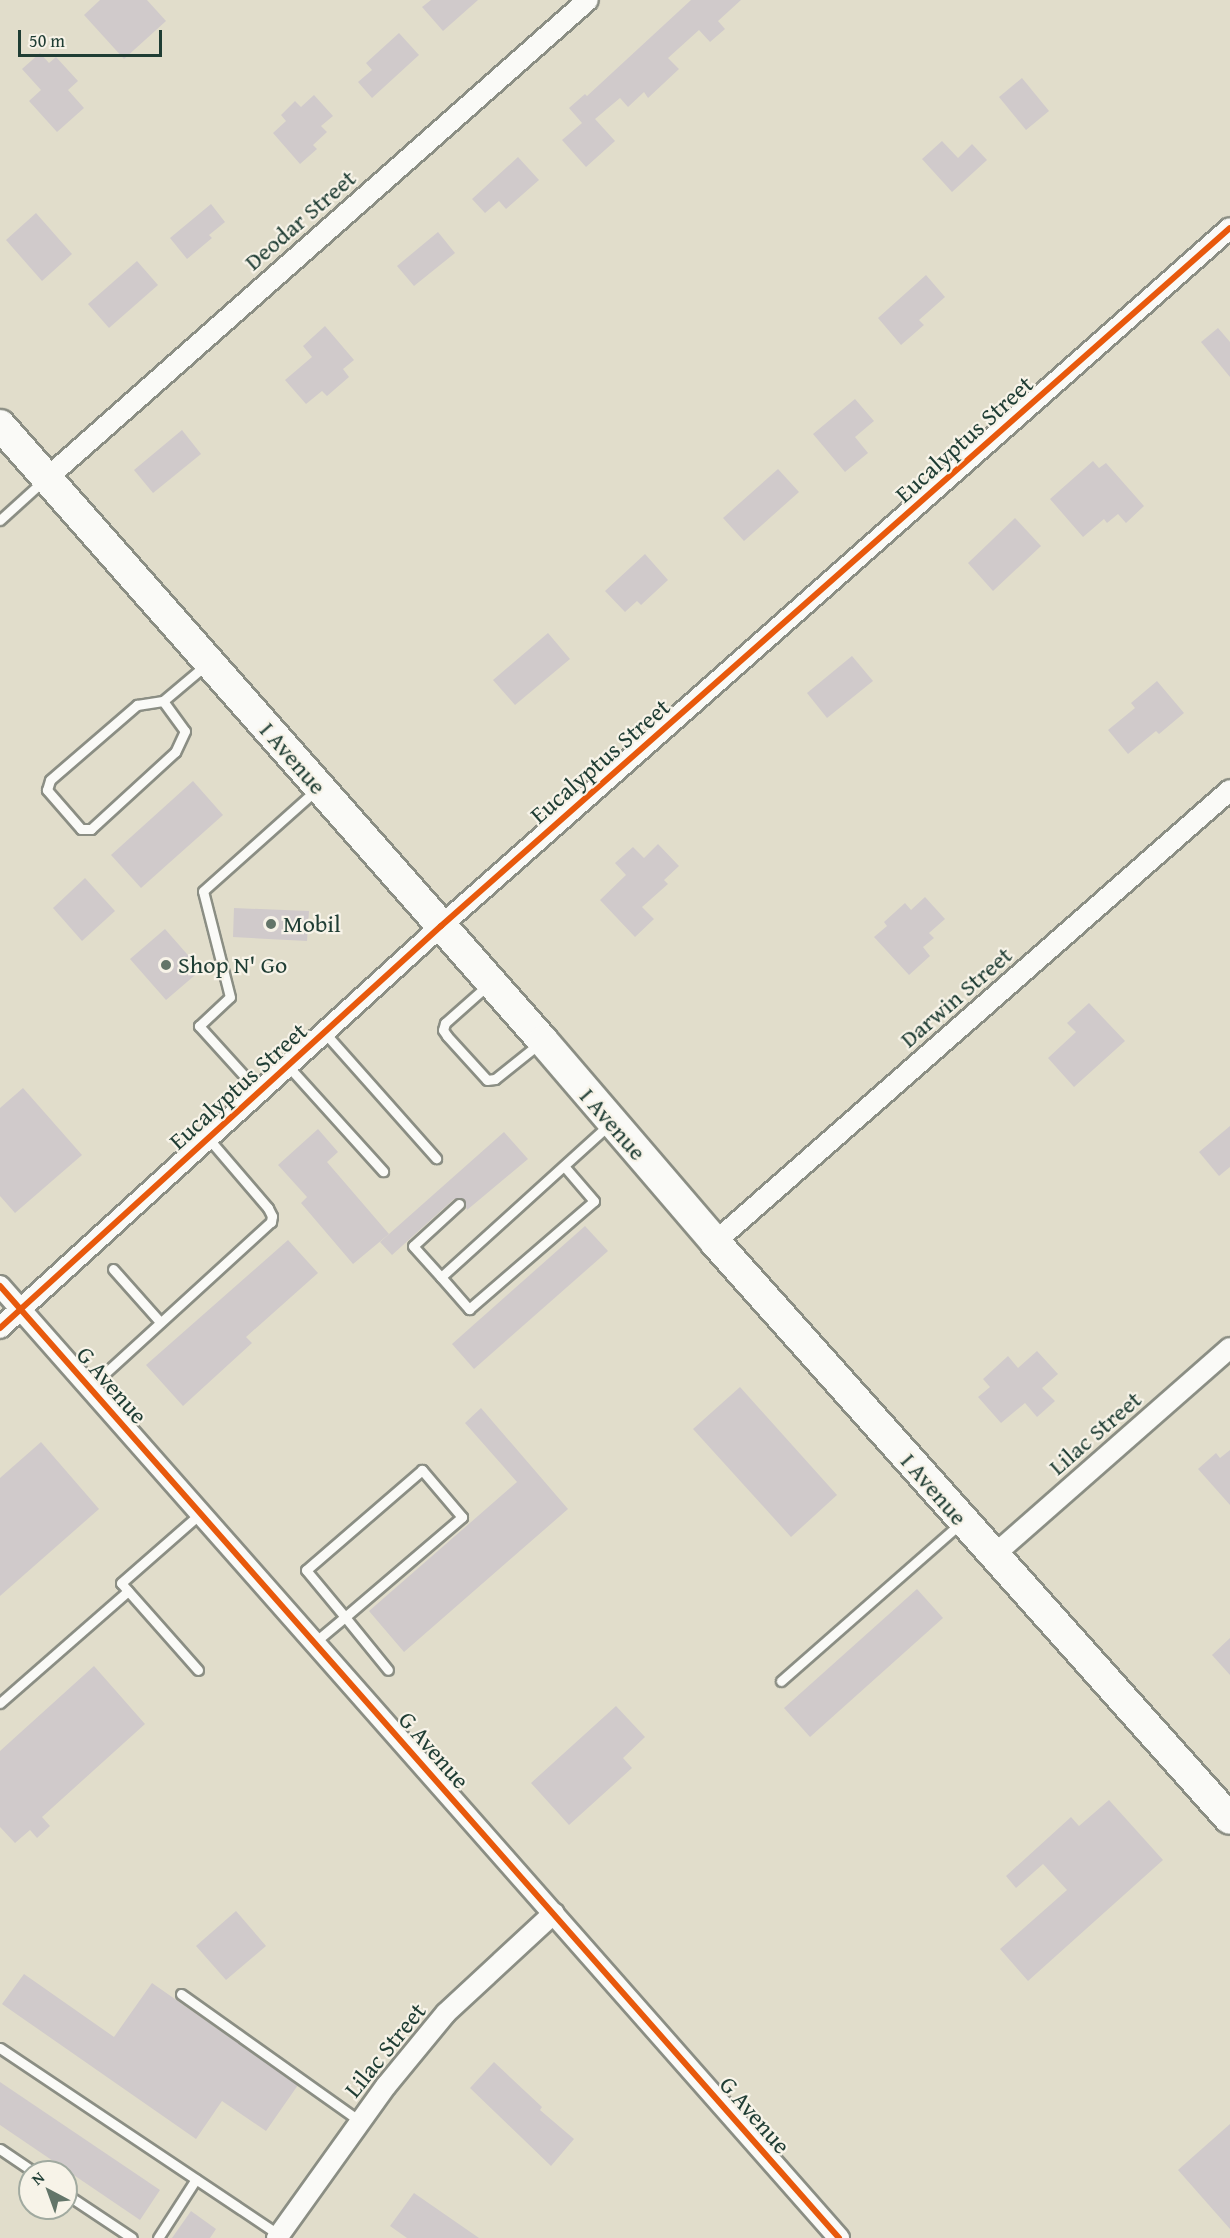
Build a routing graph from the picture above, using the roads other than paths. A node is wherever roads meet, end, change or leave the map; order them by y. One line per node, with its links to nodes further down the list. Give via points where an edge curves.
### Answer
1 (588, 0): 4 (street, Deodar Street)
2 (1230, 228): 10 (street, Eucalyptus Street)
3 (0, 425): 4 (main road, I Avenue)
4 (46, 479): 5 (lane); 6 (main road, I Avenue)
5 (0, 520)
6 (209, 662): 7 (lane); 8 (main road, I Avenue)
7 (163, 701): 7 (lane, via 137,705 50,780 47,790 81,829 92,829 175,752 185,731)
8 (319, 787): 10 (main road, I Avenue); 15 (lane, via 203,891 230,997 199,1026)
9 (1230, 790): 22 (street, Darwin Street)
10 (441, 926): 11 (main road, I Avenue); 12 (street, Eucalyptus Street)
11 (490, 982): 13 (main road, I Avenue); 13 (lane, via 445,1023 443,1030 481,1074 487,1080 495,1079)
12 (324, 1032): 14 (street, Eucalyptus Street); 18 (lane)
13 (543, 1041): 16 (main road, I Avenue)
14 (288, 1066): 15 (street, Eucalyptus Street); 20 (lane)
15 (258, 1091): 17 (street, Eucalyptus Street)
16 (612, 1123): 19 (lane); 22 (main road, I Avenue)
17 (208, 1138): 26 (street, Eucalyptus Street); 27 (lane, via 268,1208 271,1222)
18 (436, 1158)
19 (564, 1166): 24 (lane); 24 (lane, via 594,1202 469,1309)
20 (382, 1171)
21 (459, 1204): 24 (lane, via 413,1246)
22 (716, 1242): 32 (main road, I Avenue)
23 (113, 1269): 27 (lane)
24 (441, 1277)
25 (0, 1286): 26 (street, G Avenue)
26 (21, 1309): 28 (street, Eucalyptus Street); 30 (street, G Avenue)
27 (160, 1322): 30 (lane)
28 (0, 1328)
29 (1230, 1348): 33 (street, Lilac Street)
30 (90, 1387): 31 (street, G Avenue)
31 (201, 1513): 34 (lane, via 121,1583); 36 (street, G Avenue)
32 (963, 1522): 33 (main road, I Avenue); 39 (lane)
33 (993, 1556): 41 (main road, I Avenue)
34 (129, 1591): 37 (lane); 40 (lane)
35 (345, 1617): 35 (lane, via 306,1570 422,1470 462,1517); 36 (lane); 38 (lane)
36 (315, 1642): 42 (street, G Avenue)
37 (198, 1670)
38 (388, 1670)
39 (781, 1681)
40 (0, 1704)
41 (1230, 1819)
42 (554, 1913): 45 (street, Lilac Street, via 446,2013); 53 (street, G Avenue)
43 (181, 1994): 45 (lane)
44 (0, 2048): 48 (lane)
45 (360, 2121): 50 (street, Lilac Street)
46 (0, 2149): 47 (lane)
47 (18, 2161)
48 (196, 2179): 50 (lane); 52 (lane)
49 (78, 2202): 51 (lane)
50 (278, 2236)
51 (132, 2238)
52 (158, 2238)
53 (839, 2238)

